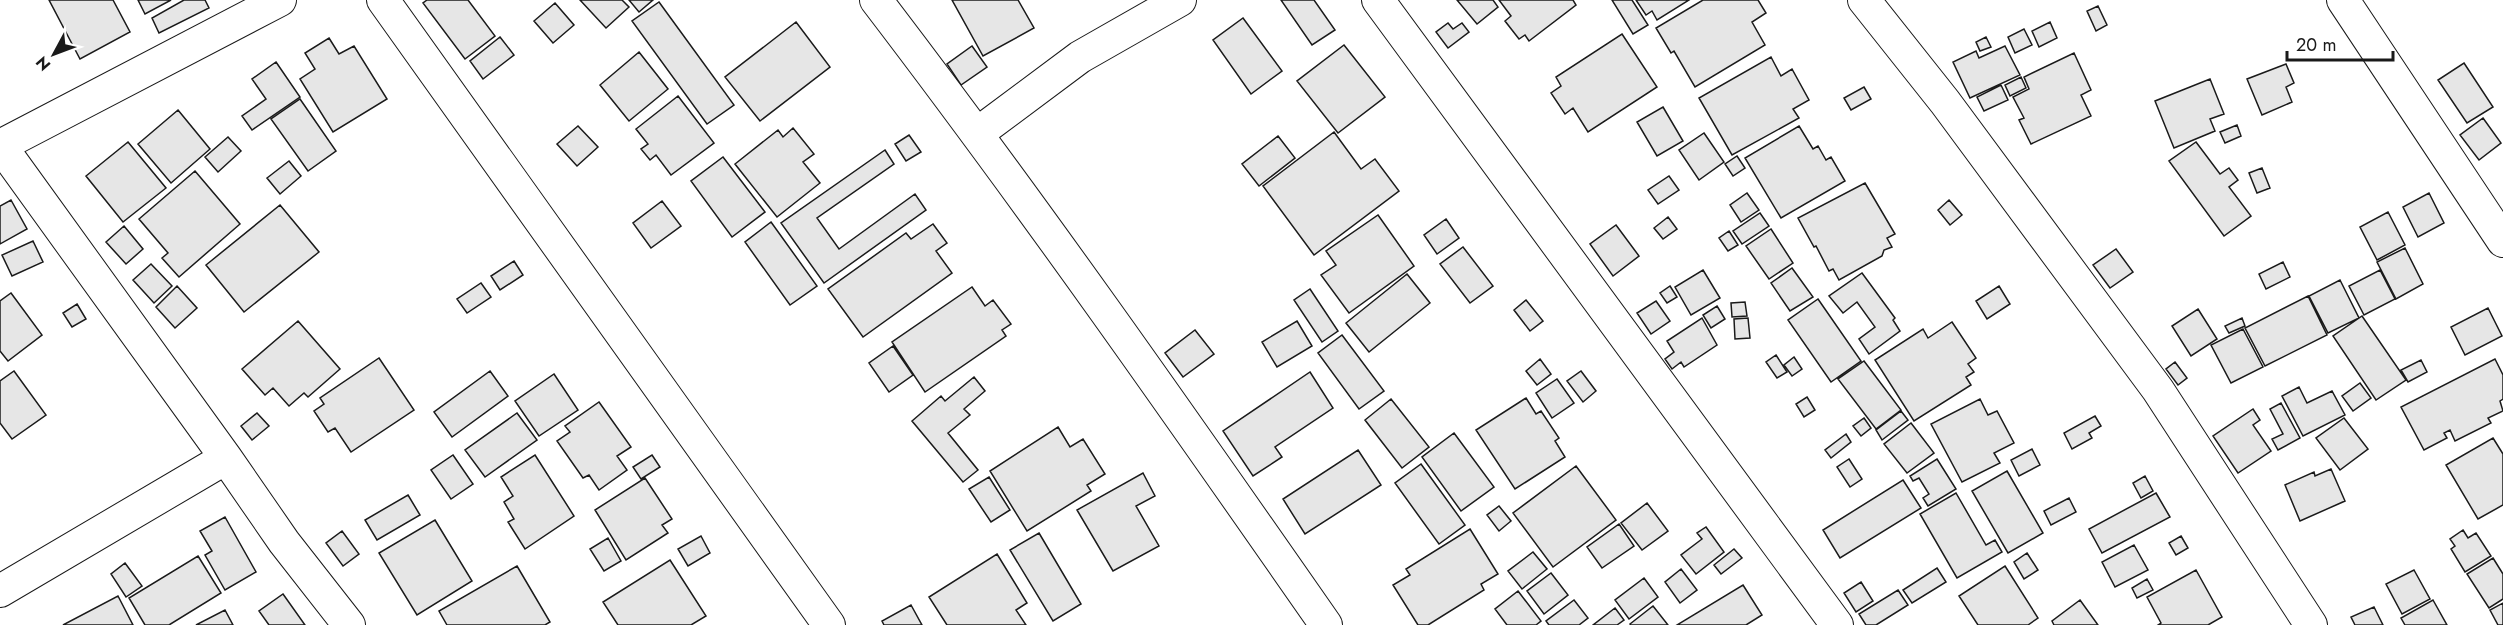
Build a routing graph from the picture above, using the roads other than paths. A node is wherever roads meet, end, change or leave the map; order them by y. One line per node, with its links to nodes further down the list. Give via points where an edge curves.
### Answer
1 (280, 0): 9 (street)
2 (383, 0): 14 (street)
3 (876, 0): 8 (street)
4 (1180, 0): 8 (street, via 1080,57)
5 (1378, 0): 16 (street)
6 (1864, 0): 17 (street, via 1945,102 2158,390)
7 (2343, 0): 10 (street)
8 (978, 133): 15 (street)
9 (0, 146): 11 (street)
10 (2503, 241)
11 (226, 458): 12 (street); 13 (street, via 284,542)
12 (0, 591)
13 (349, 625)
14 (829, 625)
15 (1326, 625)
16 (1838, 625)
17 (2311, 625)

